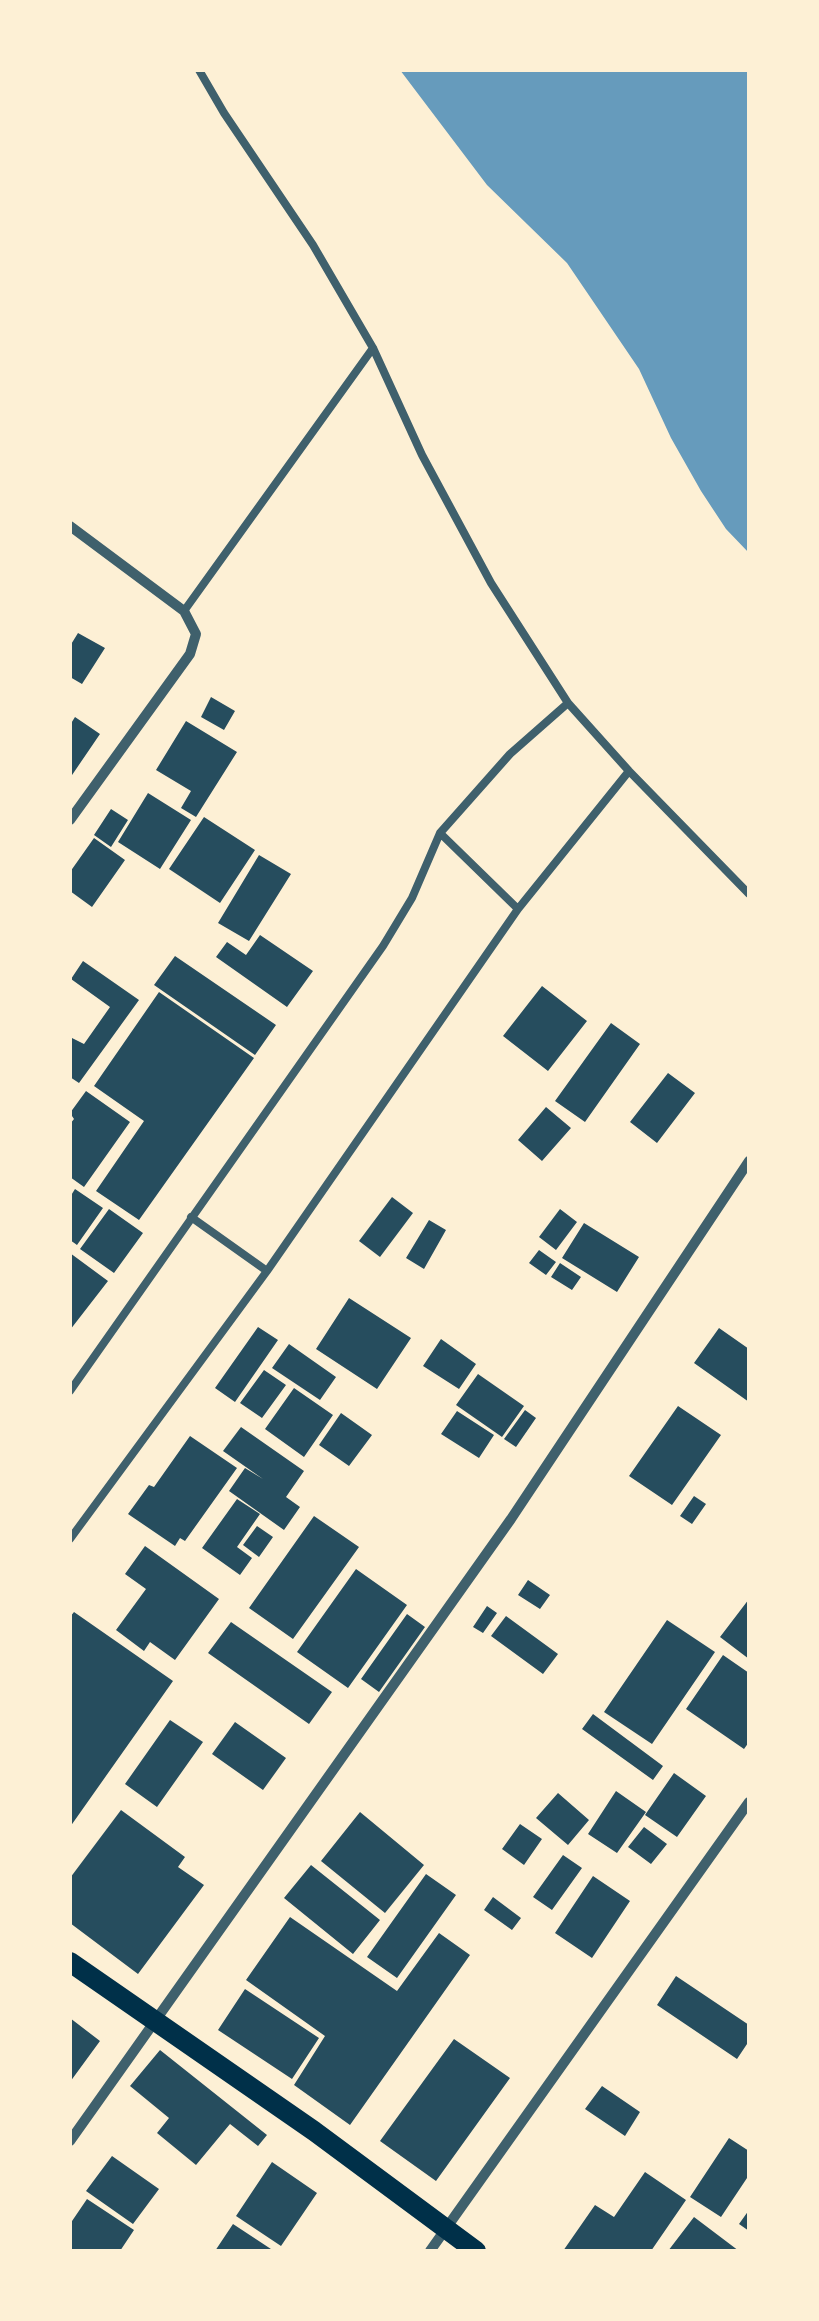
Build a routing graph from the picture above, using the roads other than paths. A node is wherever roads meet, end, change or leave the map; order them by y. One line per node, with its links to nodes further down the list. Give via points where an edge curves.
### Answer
1 (199, 70): 2 (lane)
2 (373, 348): 4 (lane); 5 (lane, via 491,583)
3 (70, 526): 4 (street)
4 (184, 611): 7 (street, via 196,634 190,654)
5 (568, 703): 6 (lane); 8 (lane, via 500,764)
6 (629, 771): 9 (lane); 10 (lane)
7 (70, 820)
8 (440, 834): 10 (lane); 12 (lane, via 383,946)
9 (749, 894)
10 (518, 908): 13 (lane)
11 (749, 1161): 18 (street, via 512,1519)
12 (192, 1217): 13 (lane); 14 (lane)
13 (266, 1271): 15 (lane)
14 (70, 1391)
15 (70, 1540)
16 (749, 1802): 20 (street)
17 (70, 1962): 18 (main road)
18 (156, 2022): 19 (street); 20 (main road)
19 (70, 2141)
20 (446, 2230): 21 (street); 22 (main road)
21 (430, 2251)
22 (476, 2251)

